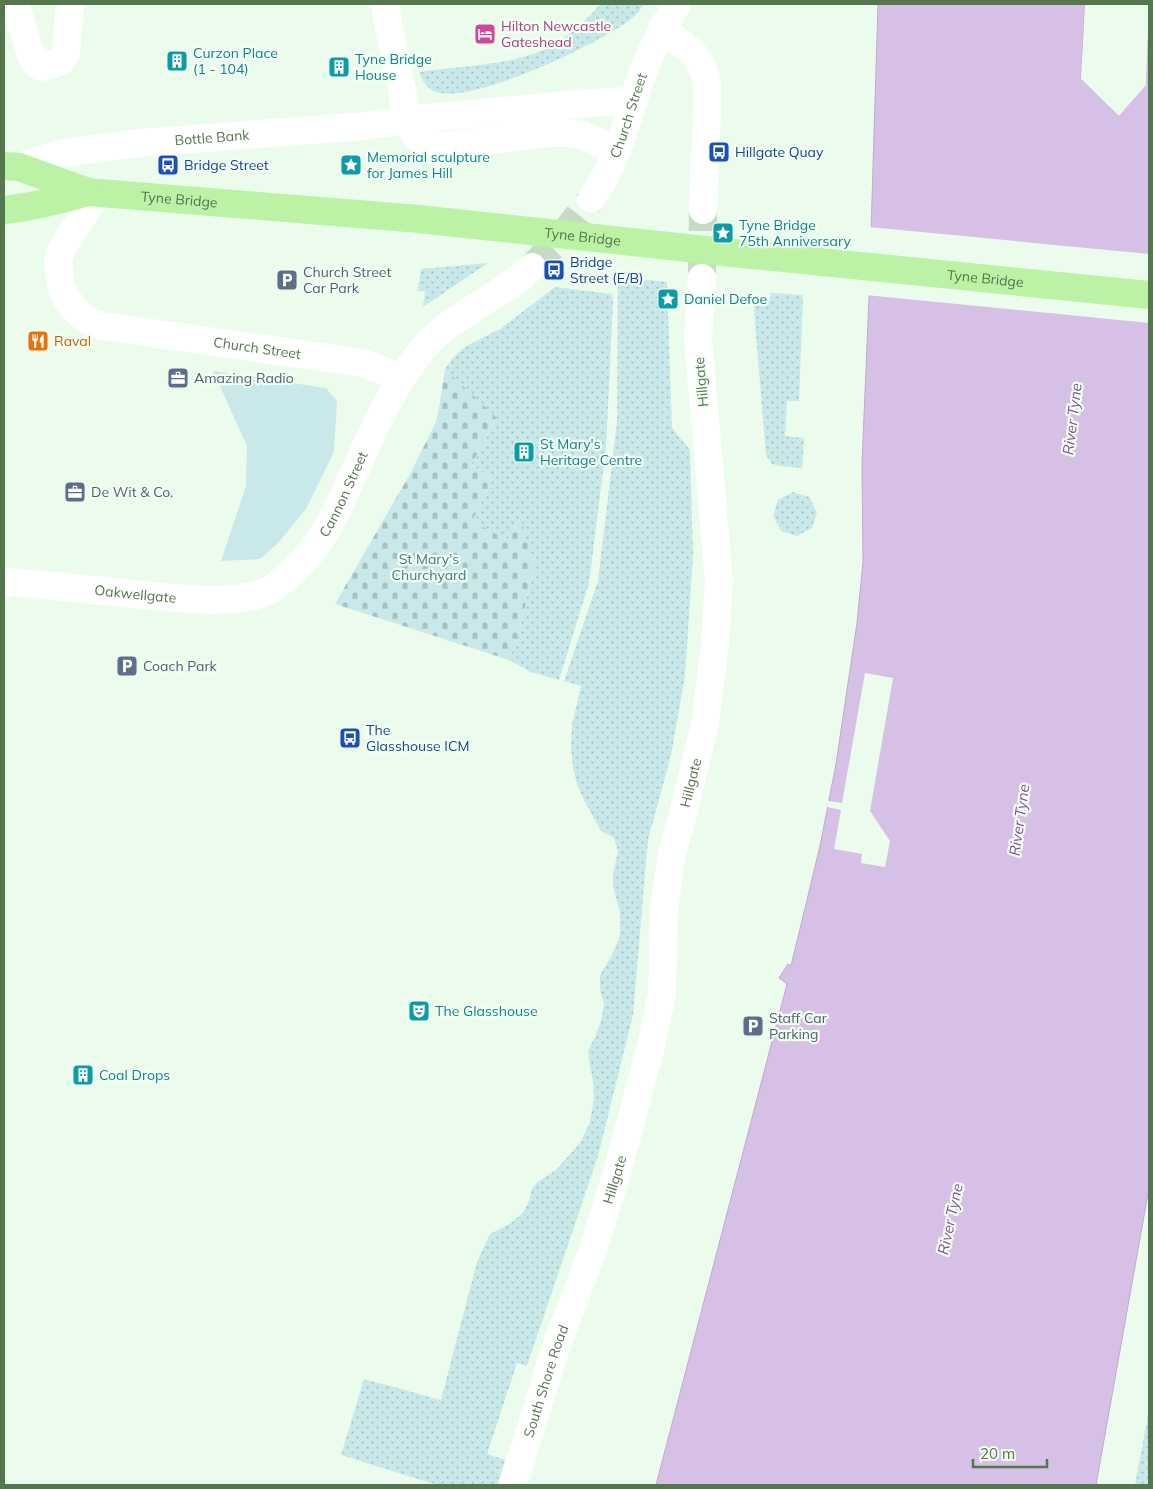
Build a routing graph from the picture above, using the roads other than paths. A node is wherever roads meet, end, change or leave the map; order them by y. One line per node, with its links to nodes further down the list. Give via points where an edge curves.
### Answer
1 (15, 4): 2 (street, via 33,61 41,67 60,62 66,53)
2 (70, 4)
3 (385, 4): 7 (street)
4 (678, 4): 5 (street)
5 (662, 28): 6 (street, Church Street); 13 (street, via 692,52 704,71 707,83)
6 (633, 101): 7 (street, Bottle Bank); 8 (street, Church Street)
7 (408, 120): 8 (street, via 420,140 436,146 566,132); 9 (street, Bottle Bank, via 139,143 63,153)
8 (617, 150): 11 (street, Church Street)
9 (11, 166): 10 (highway, Tyne Bridge)
10 (93, 192): 12 (highway); 16 (highway, Tyne Bridge, via 419,219); 17 (street, Church Street, via 61,250 58,262 65,296 90,322 363,363)
11 (592, 199)
12 (4, 210)
13 (702, 210)
14 (532, 267): 17 (street, via 510,286 436,336 422,349)
15 (702, 278): 20 (street, Hillgate, via 698,338 719,581 715,644 705,724 672,853 664,908 662,994 618,1169)
16 (1149, 295)
17 (400, 380): 19 (street, Cannon Street, via 322,537 291,574)
18 (4, 582): 19 (street, Oakwellgate, via 199,600)
19 (268, 592)
20 (582, 1277): 21 (street, South Shore Road, via 558,1341)
21 (513, 1485)

